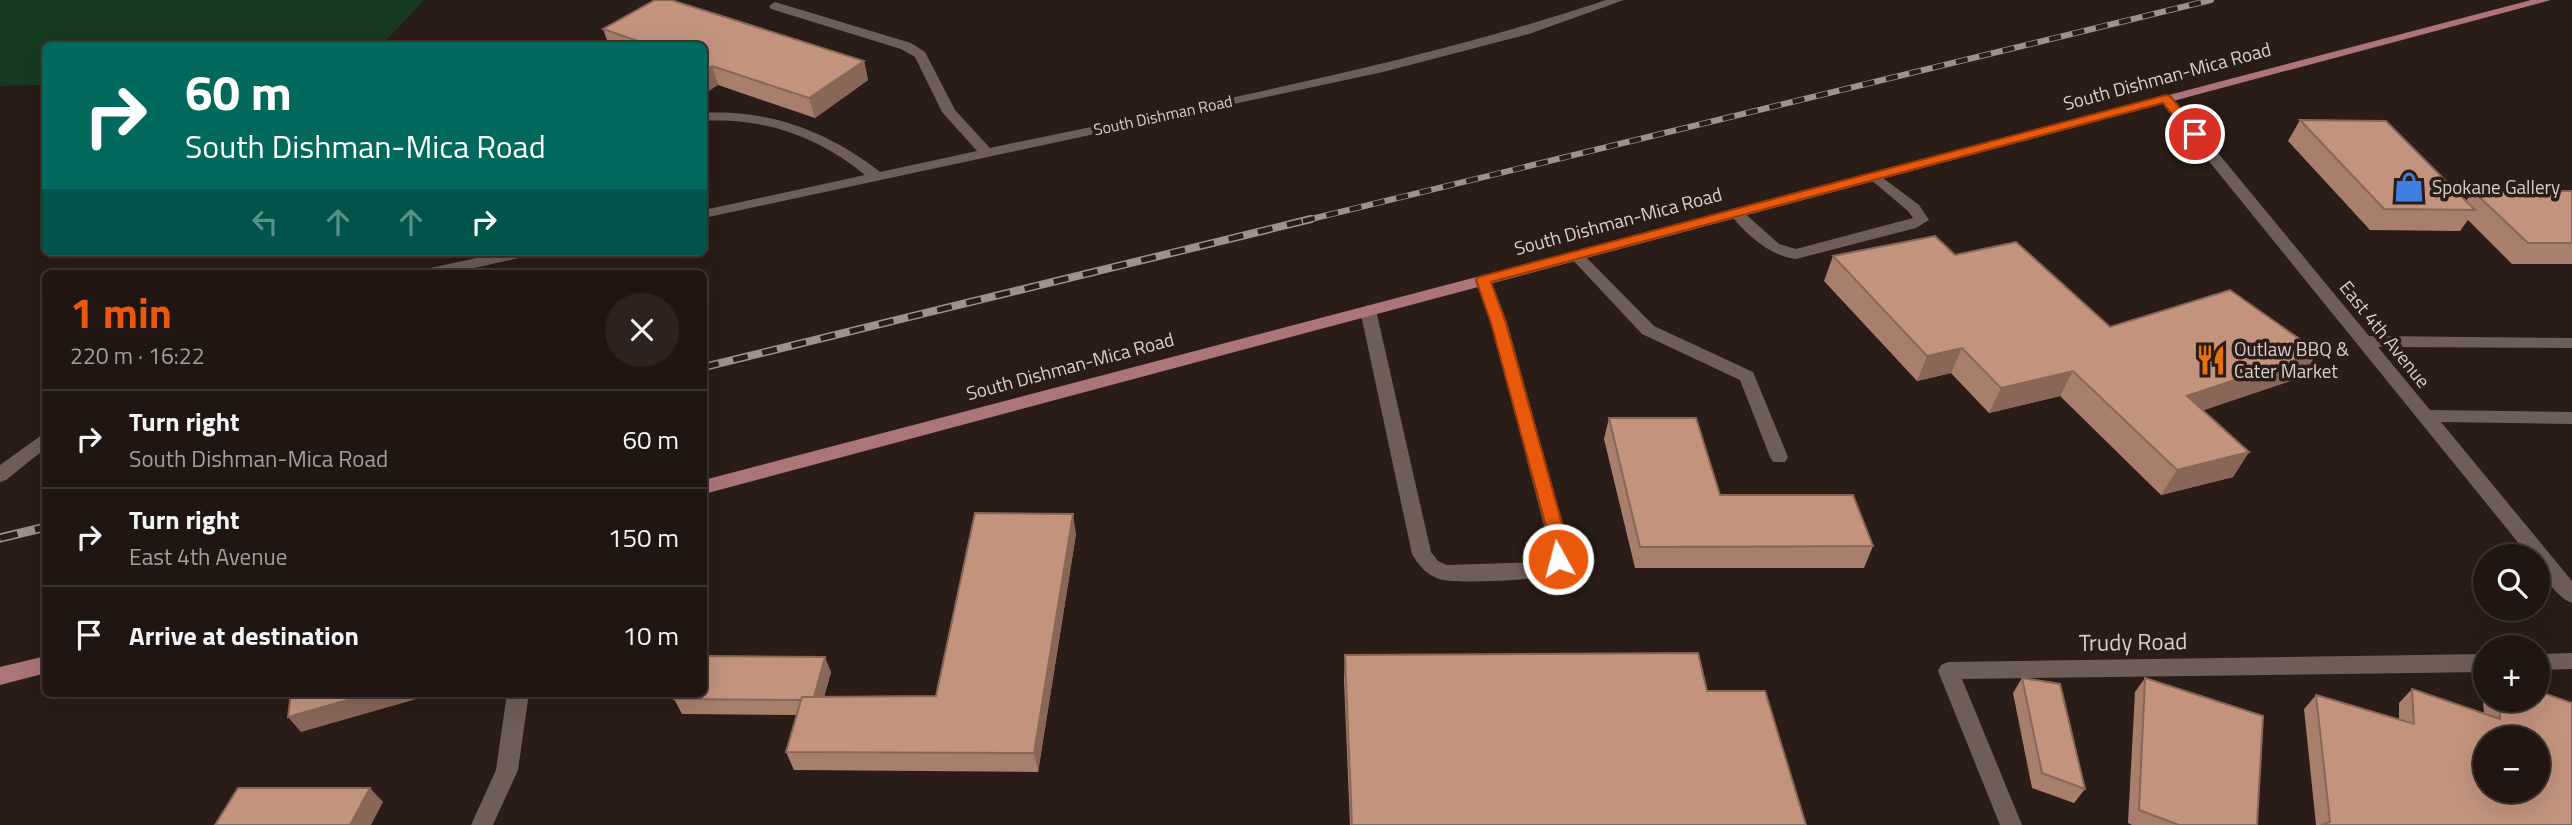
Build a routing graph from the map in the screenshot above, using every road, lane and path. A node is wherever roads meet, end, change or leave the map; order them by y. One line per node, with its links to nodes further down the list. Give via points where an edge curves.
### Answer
1 (1618, 0): 6 (street, South Dishman Road, via 1525,31 1395,65)
2 (2545, 0): 4 (main road, South Dishman-Mica Road)
3 (775, 6): 6 (street, via 887,39 920,55 949,112)
4 (2166, 99): 7 (main road, South Dishman-Mica Road); 16 (street, East 4th Avenue)
5 (707, 117): 8 (street, via 729,116 811,134 839,148)
6 (987, 153): 8 (street, South Dishman Road)
7 (1875, 176): 10 (main road, South Dishman-Mica Road); 10 (street, via 1914,208 1920,220 1796,254 1785,253)
8 (877, 177): 9 (street, South Dishman Road)
9 (707, 213)
10 (1736, 214): 12 (main road, South Dishman-Mica Road)
11 (509, 256): 13 (street)
12 (1576, 256): 14 (main road, South Dishman-Mica Road); 21 (street, via 1648,330 1747,376)
13 (444, 270)
14 (1483, 280): 15 (main road, South Dishman-Mica Road); 15 (street, via 1499,323 1559,545 1558,559 1546,569 1444,573 1422,554)
15 (1368, 310): 23 (main road, South Dishman-Mica Road)
16 (2364, 341): 17 (street); 18 (street, East 4th Avenue)
17 (2572, 343)
18 (2426, 416): 19 (street); 24 (street, East 4th Avenue)
19 (2572, 418)
20 (42, 441): 22 (street)
21 (1779, 457)
22 (4, 468)
23 (707, 485)
24 (2572, 595)
25 (2572, 661): 26 (street)
26 (2550, 662)
27 (2473, 663): 32 (street, Trudy Road, via 1948,671)
28 (42, 665): 29 (main road)
29 (0, 676)
30 (517, 697): 31 (street, via 507,770)
31 (482, 825)
32 (2011, 825)

